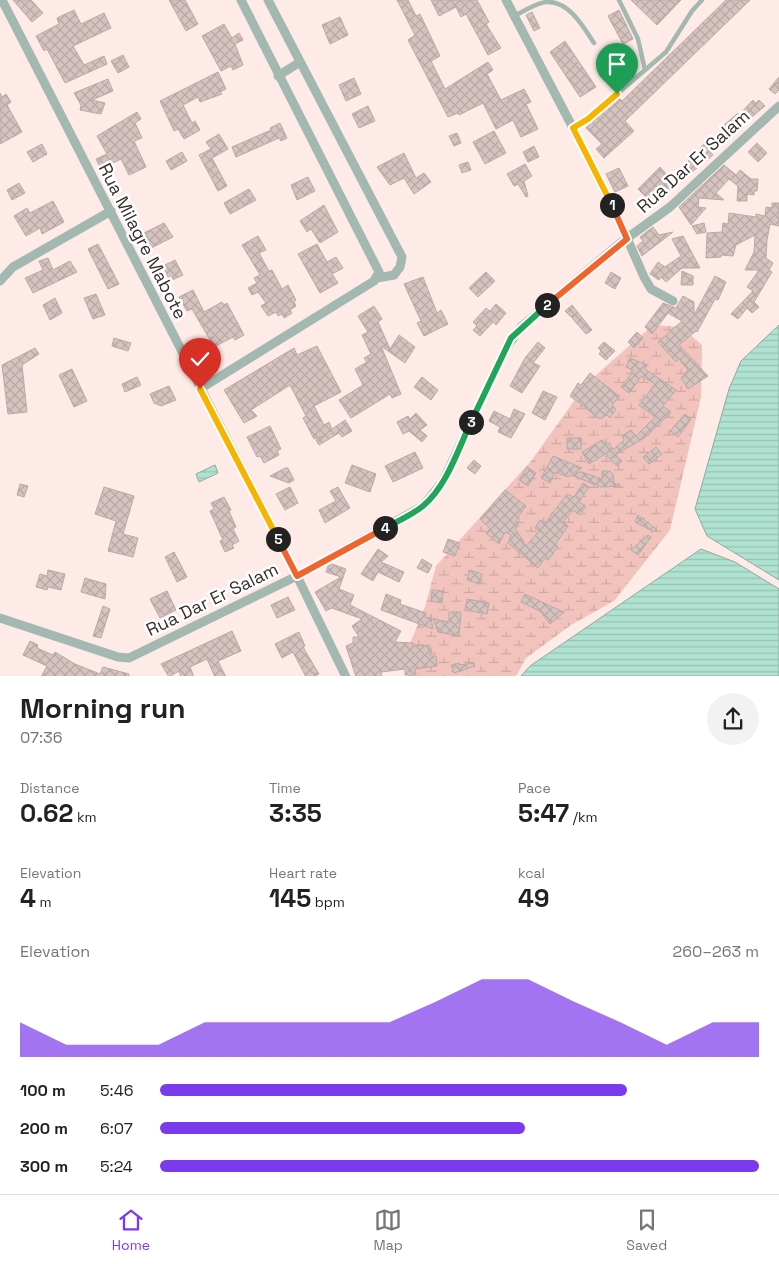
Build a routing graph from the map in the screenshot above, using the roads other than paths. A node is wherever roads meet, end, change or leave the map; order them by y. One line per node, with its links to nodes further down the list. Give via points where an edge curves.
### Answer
1 (2, 0): 14 (street, Rua Milagre Mabote)
2 (241, 0): 11 (street)
3 (268, 0): 9 (street)
4 (506, 0): 7 (street)
5 (619, 0): 10 (lane, via 638,39)
6 (702, 0): 10 (lane, via 666,52)
7 (514, 16): 8 (lane, via 541,3 555,4 576,15); 13 (street)
8 (594, 43)
9 (300, 62): 11 (street); 16 (street, via 402,256 400,268 394,275)
10 (645, 70): 13 (lane)
11 (278, 76): 16 (street, via 378,269)
12 (779, 106): 15 (street, Rua Dar Er Salam, via 670,208)
13 (573, 128): 15 (street)
14 (111, 211): 17 (street, via 13,267); 19 (street, Rua Milagre Mabote)
15 (627, 239): 18 (street, via 652,289); 20 (street, Rua Dar Er Salam, via 511,338 442,481 422,506)
16 (377, 278): 19 (street)
17 (0, 281)
18 (673, 301)
19 (200, 389): 20 (street, Rua Milagre Mabote)
20 (297, 576): 21 (street, Rua Dar Er Salam, via 129,658); 22 (street, Rua Milagre Mabote)
21 (0, 618)
22 (346, 676)

